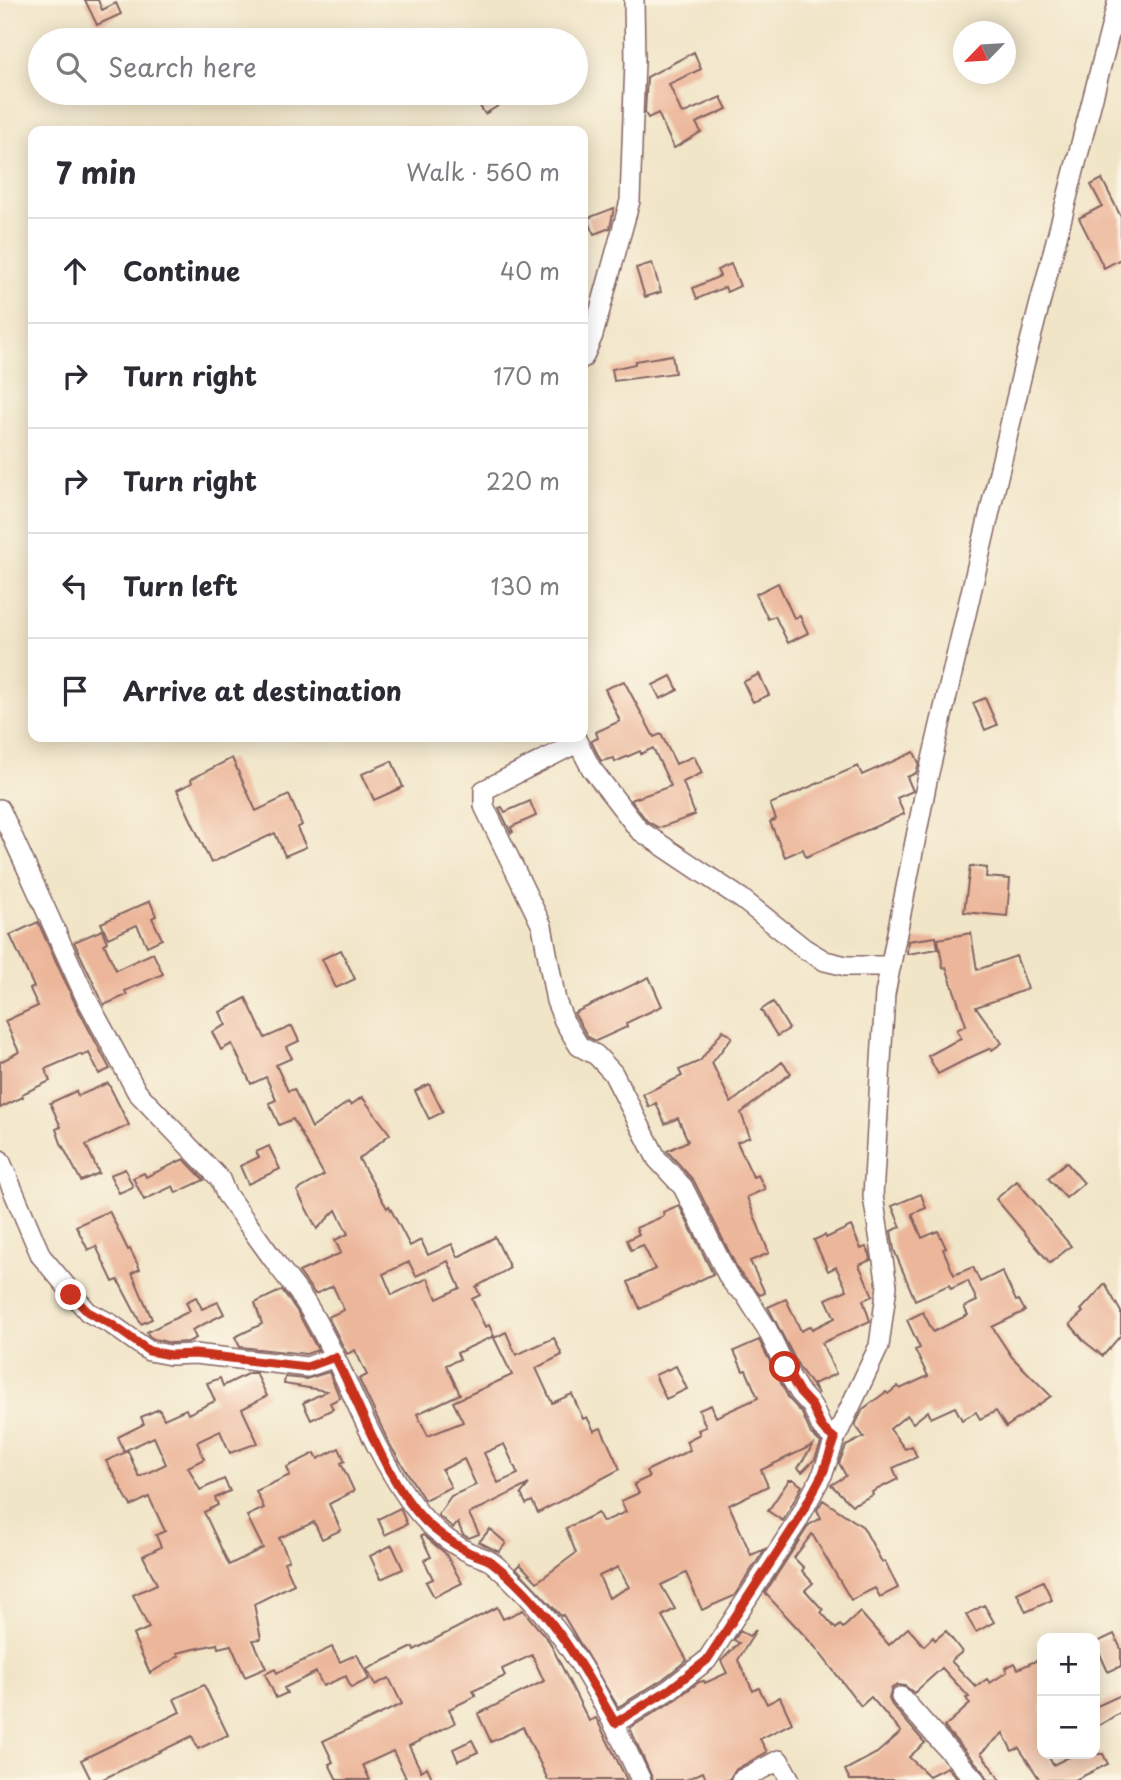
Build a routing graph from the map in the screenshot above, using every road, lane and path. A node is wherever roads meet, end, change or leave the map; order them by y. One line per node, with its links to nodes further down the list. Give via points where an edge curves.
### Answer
1 (635, 0): 3 (street, via 630,201)
2 (1118, 0): 7 (street, via 1021,378 930,767)
3 (588, 346)
4 (572, 742): 10 (street, via 484,790 484,806 542,926 556,1002 579,1046 596,1055 613,1073 657,1159 683,1187 729,1278 767,1329 822,1428)
5 (577, 742): 7 (street, via 591,768 639,830 742,899 805,949 825,961)
6 (0, 808): 9 (street, via 85,996 137,1092 220,1179 226,1194 307,1304)
7 (891, 967): 10 (street, via 885,993 873,1196 887,1286 879,1346)
8 (0, 1160): 9 (street, via 41,1256 88,1312 149,1351 307,1367)
9 (335, 1357): 12 (street, via 376,1445 424,1521 469,1552 491,1561 527,1594 570,1646)
10 (835, 1439): 12 (street, via 797,1522 707,1660)
11 (901, 1697): 16 (street)
12 (615, 1723): 13 (street)
13 (641, 1780)
14 (741, 1780): 15 (street, via 779,1760)
15 (790, 1780)
16 (975, 1780)

